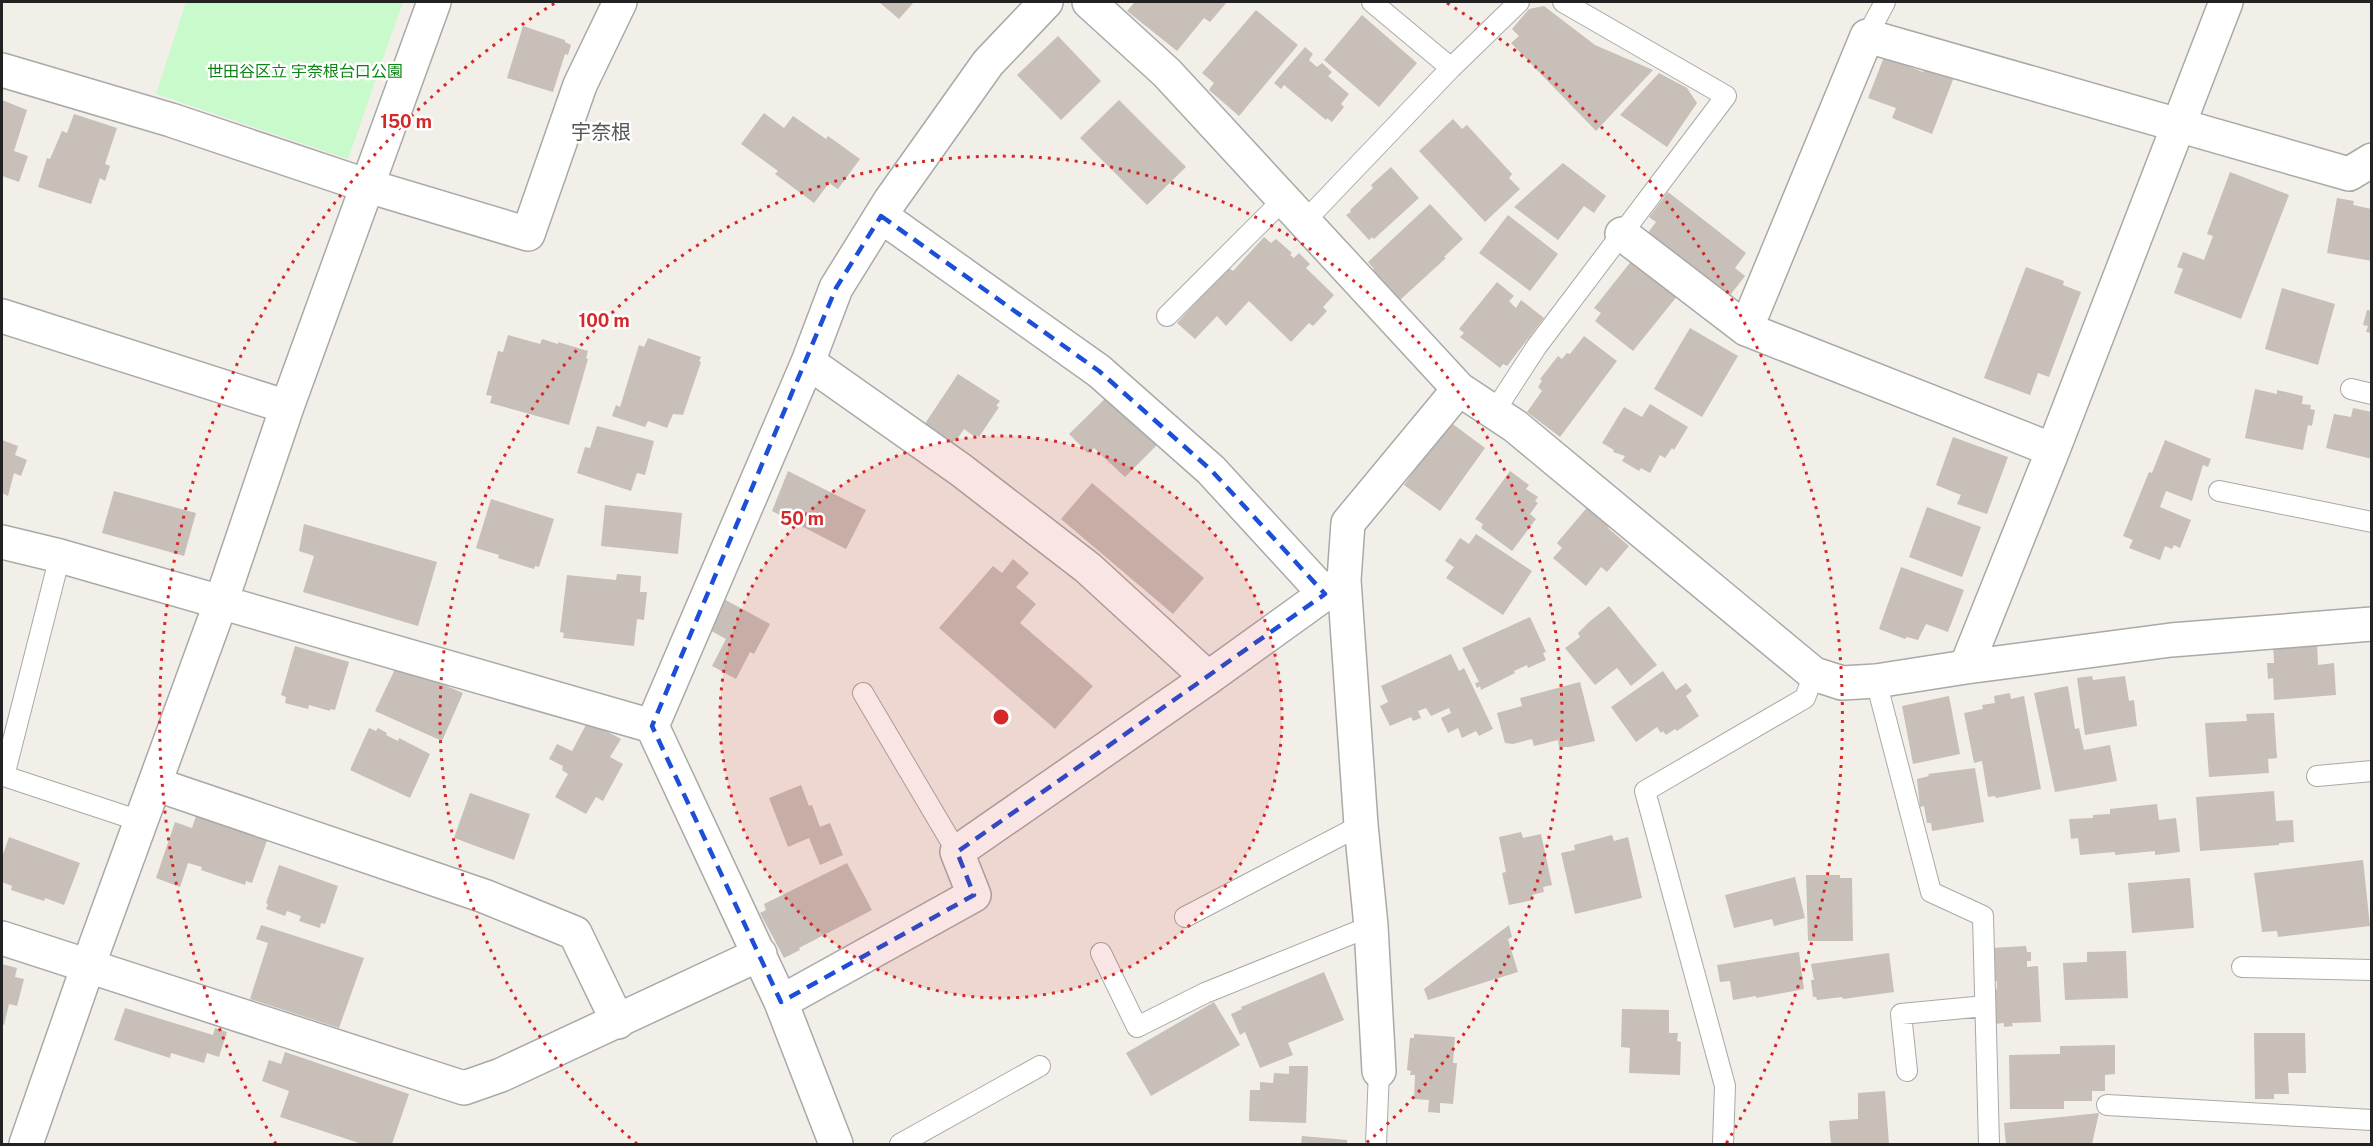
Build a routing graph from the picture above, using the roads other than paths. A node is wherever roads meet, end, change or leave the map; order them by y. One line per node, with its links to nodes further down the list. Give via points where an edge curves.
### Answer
1 (434, 2): 15 (street)
2 (620, 2): 15 (street, via 580,85 528,234)
3 (1046, 2): 17 (street, via 988,63)
4 (1089, 2): 16 (street, via 1167,73)
5 (1372, 2): 11 (lane)
6 (1519, 2): 11 (lane)
7 (1563, 2): 18 (lane, via 1726,96)
8 (1885, 2): 10 (lane)
9 (2226, 2): 13 (street)
10 (1867, 36): 13 (street); 21 (street)
11 (1451, 68): 16 (lane)
12 (2, 70): 15 (street, via 171,120)
13 (2178, 126): 14 (street, via 2349,174); 28 (street)
14 (2372, 160)
15 (368, 186): 26 (street)
16 (1293, 211): 20 (lane); 23 (street)
17 (880, 216): 22 (street, via 836,288); 33 (street, via 1099,371)
18 (1622, 234): 21 (street); 27 (lane, via 1537,346)
19 (2, 316): 26 (street)
20 (1167, 316)
21 (1746, 329): 28 (street)
22 (808, 362): 38 (street, via 961,470 1088,568); 41 (street)
23 (1459, 389): 27 (street); 33 (street, via 1348,523)
24 (2351, 389): 25 (lane)
25 (2372, 394)
26 (287, 407): 34 (street)
27 (1494, 412): 37 (street)
28 (2053, 450): 36 (street)
29 (2219, 491): 30 (lane)
30 (2372, 522)
31 (2, 542): 32 (street)
32 (60, 556): 34 (street); 45 (lane, via 4,776)
33 (1334, 587): 38 (street); 46 (street)
34 (221, 602): 41 (street); 44 (street)
35 (2372, 624): 36 (street, via 2170,640)
36 (1966, 666): 39 (street)
37 (1814, 674): 39 (street, via 1842,683); 68 (lane, via 1805,698 1645,791 1725,1086)
38 (1208, 678): 47 (street)
39 (1876, 681): 57 (lane, via 1931,892 1983,916)
40 (863, 693): 47 (lane)
41 (652, 726): 52 (street)
42 (2372, 771): 43 (lane)
43 (2317, 776)
44 (155, 784): 45 (street); 58 (street, via 484,896 575,933)
45 (140, 821): 53 (street)
46 (1361, 825): 48 (lane); 49 (street)
47 (957, 852): 56 (street, via 974,895)
48 (1185, 917)
49 (1371, 926): 51 (lane, via 1204,993 1137,1027); 60 (street)
50 (2, 938): 53 (street)
51 (1101, 953)
52 (760, 954): 56 (street); 58 (street)
53 (88, 966): 58 (street, via 464,1088); 64 (street)
54 (2242, 967): 55 (lane)
55 (2372, 970)
56 (781, 1002): 65 (street)
57 (1985, 1006): 61 (lane, via 1901,1014); 69 (lane)
58 (618, 1022)
59 (1040, 1066): 66 (lane)
60 (1378, 1071): 67 (lane)
61 (1906, 1071)
62 (2108, 1105): 63 (lane)
63 (2372, 1120)
64 (26, 1144)
65 (836, 1144)
66 (900, 1144)
67 (1376, 1144)
68 (1723, 1144)
69 (1989, 1144)

